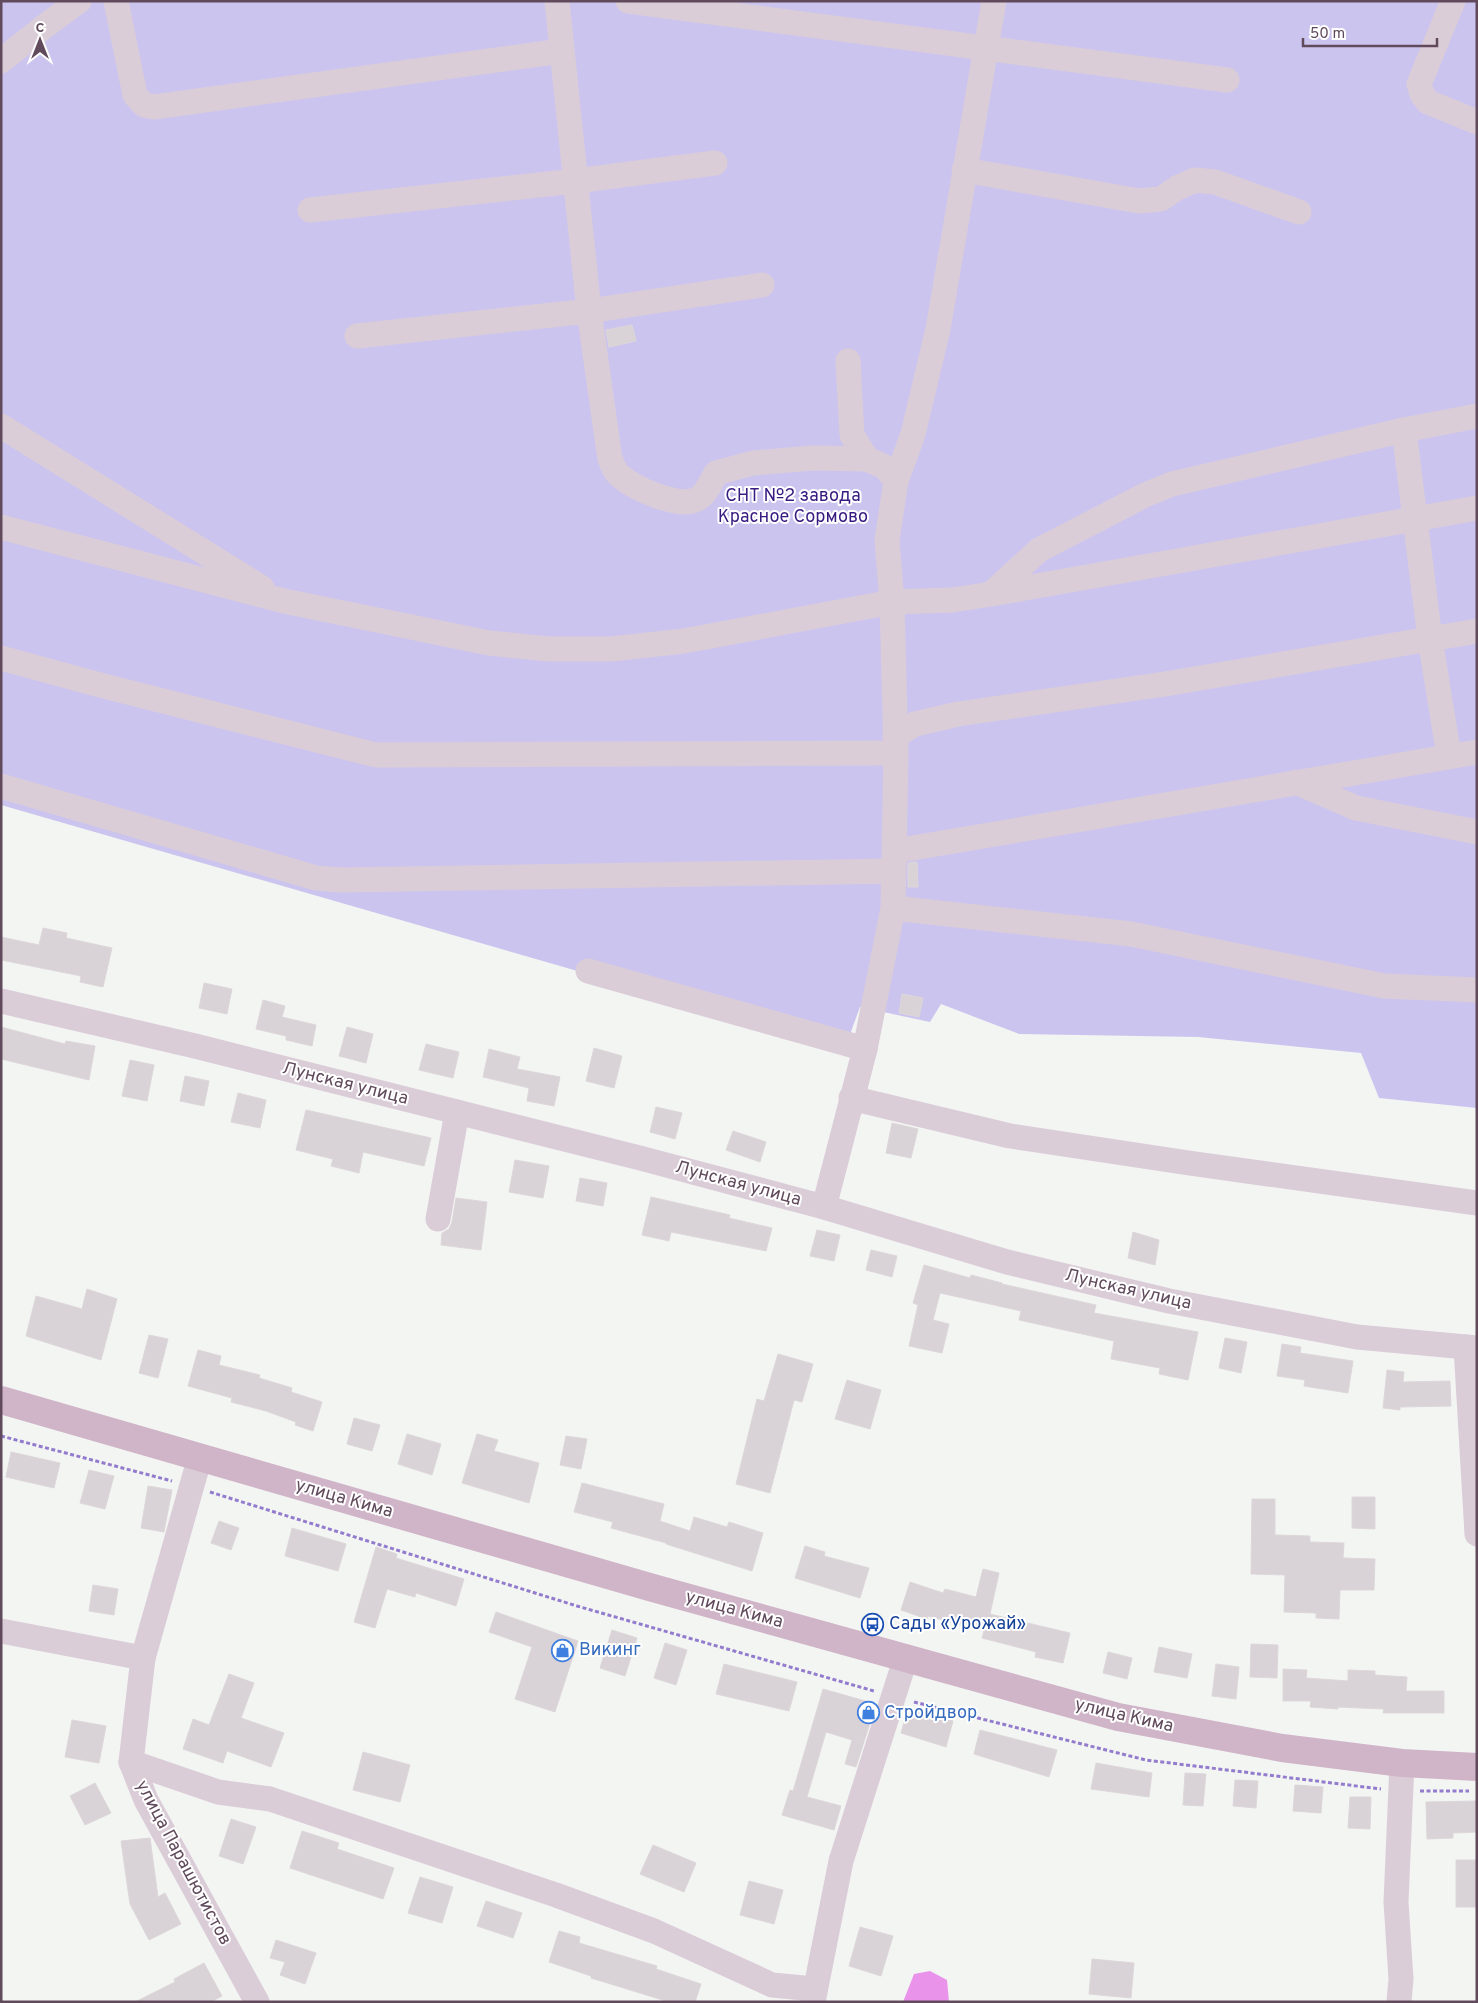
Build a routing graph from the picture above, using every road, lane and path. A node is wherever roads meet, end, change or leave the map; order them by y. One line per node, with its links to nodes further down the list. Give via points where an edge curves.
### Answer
1 (79, 1): 9 (street)
2 (116, 1): 8 (street, via 135,95 144,105 154,107)
3 (556, 1): 8 (street)
4 (628, 1): 7 (street)
5 (994, 1): 7 (street)
6 (1453, 1): 11 (street, via 1419,84 1428,102)
7 (986, 47): 10 (street); 13 (street)
8 (562, 50): 14 (street)
9 (1, 61)
10 (1227, 80)
11 (1477, 122)
12 (714, 163): 14 (street)
13 (964, 170): 16 (street, via 1139,201 1161,199 1195,180 1215,182); 25 (street, via 938,329 913,434)
14 (576, 181): 15 (street); 18 (street)
15 (310, 210)
16 (1299, 212)
17 (762, 285): 18 (street)
18 (590, 311): 19 (street); 24 (street, via 610,459 616,472 629,483 655,495 686,502 702,495 716,473 753,463 813,458)
19 (356, 336)
20 (848, 361): 24 (street, via 852,435)
21 (1477, 416): 23 (street)
22 (1, 426): 30 (street)
23 (1404, 430): 27 (street); 29 (street, via 1172,484 1039,550)
24 (867, 459): 25 (street, via 885,467)
25 (896, 481): 31 (street, via 887,540)
26 (1477, 508): 27 (street)
27 (1415, 518): 29 (street); 33 (street)
28 (1, 527): 30 (street)
29 (991, 594): 31 (street, via 953,600)
30 (284, 601): 31 (street, via 489,643 549,650 611,650 684,641)
31 (892, 602): 35 (street)
32 (1477, 631): 33 (street)
33 (1430, 639): 35 (street, via 1165,684 958,714 915,724); 37 (street)
34 (1, 658): 35 (street, via 376,755)
35 (895, 744): 41 (street)
36 (1477, 752): 37 (street)
37 (1449, 756): 38 (street)
38 (1296, 782): 40 (street, via 1356,808); 41 (street)
39 (1, 786): 41 (street, via 324,878)
40 (1477, 832)
41 (895, 861): 42 (street)
42 (893, 908): 44 (street, via 1131,934 1384,986); 46 (street)
43 (588, 971): 46 (street)
44 (1477, 990)
45 (1, 1001): 48 (street, Лунская улица)
46 (865, 1049): 47 (street)
47 (851, 1098): 49 (street, via 1010,1136); 50 (street)
48 (457, 1112): 50 (street, Лунская улица); 51 (street)
49 (1477, 1203)
50 (824, 1207): 52 (street, Лунская улица, via 1007,1262 1169,1301 1357,1337)
51 (438, 1219)
52 (1471, 1348): 57 (street)
53 (1, 1400): 55 (main road, улица Кима)
54 (1, 1436): 56 (path)
55 (200, 1457): 56 (street, улица Парашютистов); 59 (main road, улица Кима, via 653,1588)
56 (192, 1487): 60 (street, улица Парашютистов); 61 (path, via 577,1606)
57 (1477, 1534)
58 (1, 1631): 60 (street)
59 (906, 1657): 61 (street); 63 (main road, улица Кима, via 1118,1717 1282,1748)
60 (143, 1658): 62 (street, улица Парашютистов)
61 (894, 1696): 65 (path, via 1146,1760); 67 (street, via 841,1861)
62 (131, 1762): 67 (street, via 218,1792 270,1799 546,1892 654,1931 772,1986); 68 (street, улица Парашютистов, via 146,1800)
63 (1402, 1763): 64 (main road, улица Кима); 65 (street)
64 (1477, 1767)
65 (1402, 1791): 66 (path); 69 (street, via 1396,1902 1401,1979)
66 (1477, 1791)
67 (814, 1995)
68 (257, 2002)
69 (1399, 2002)

